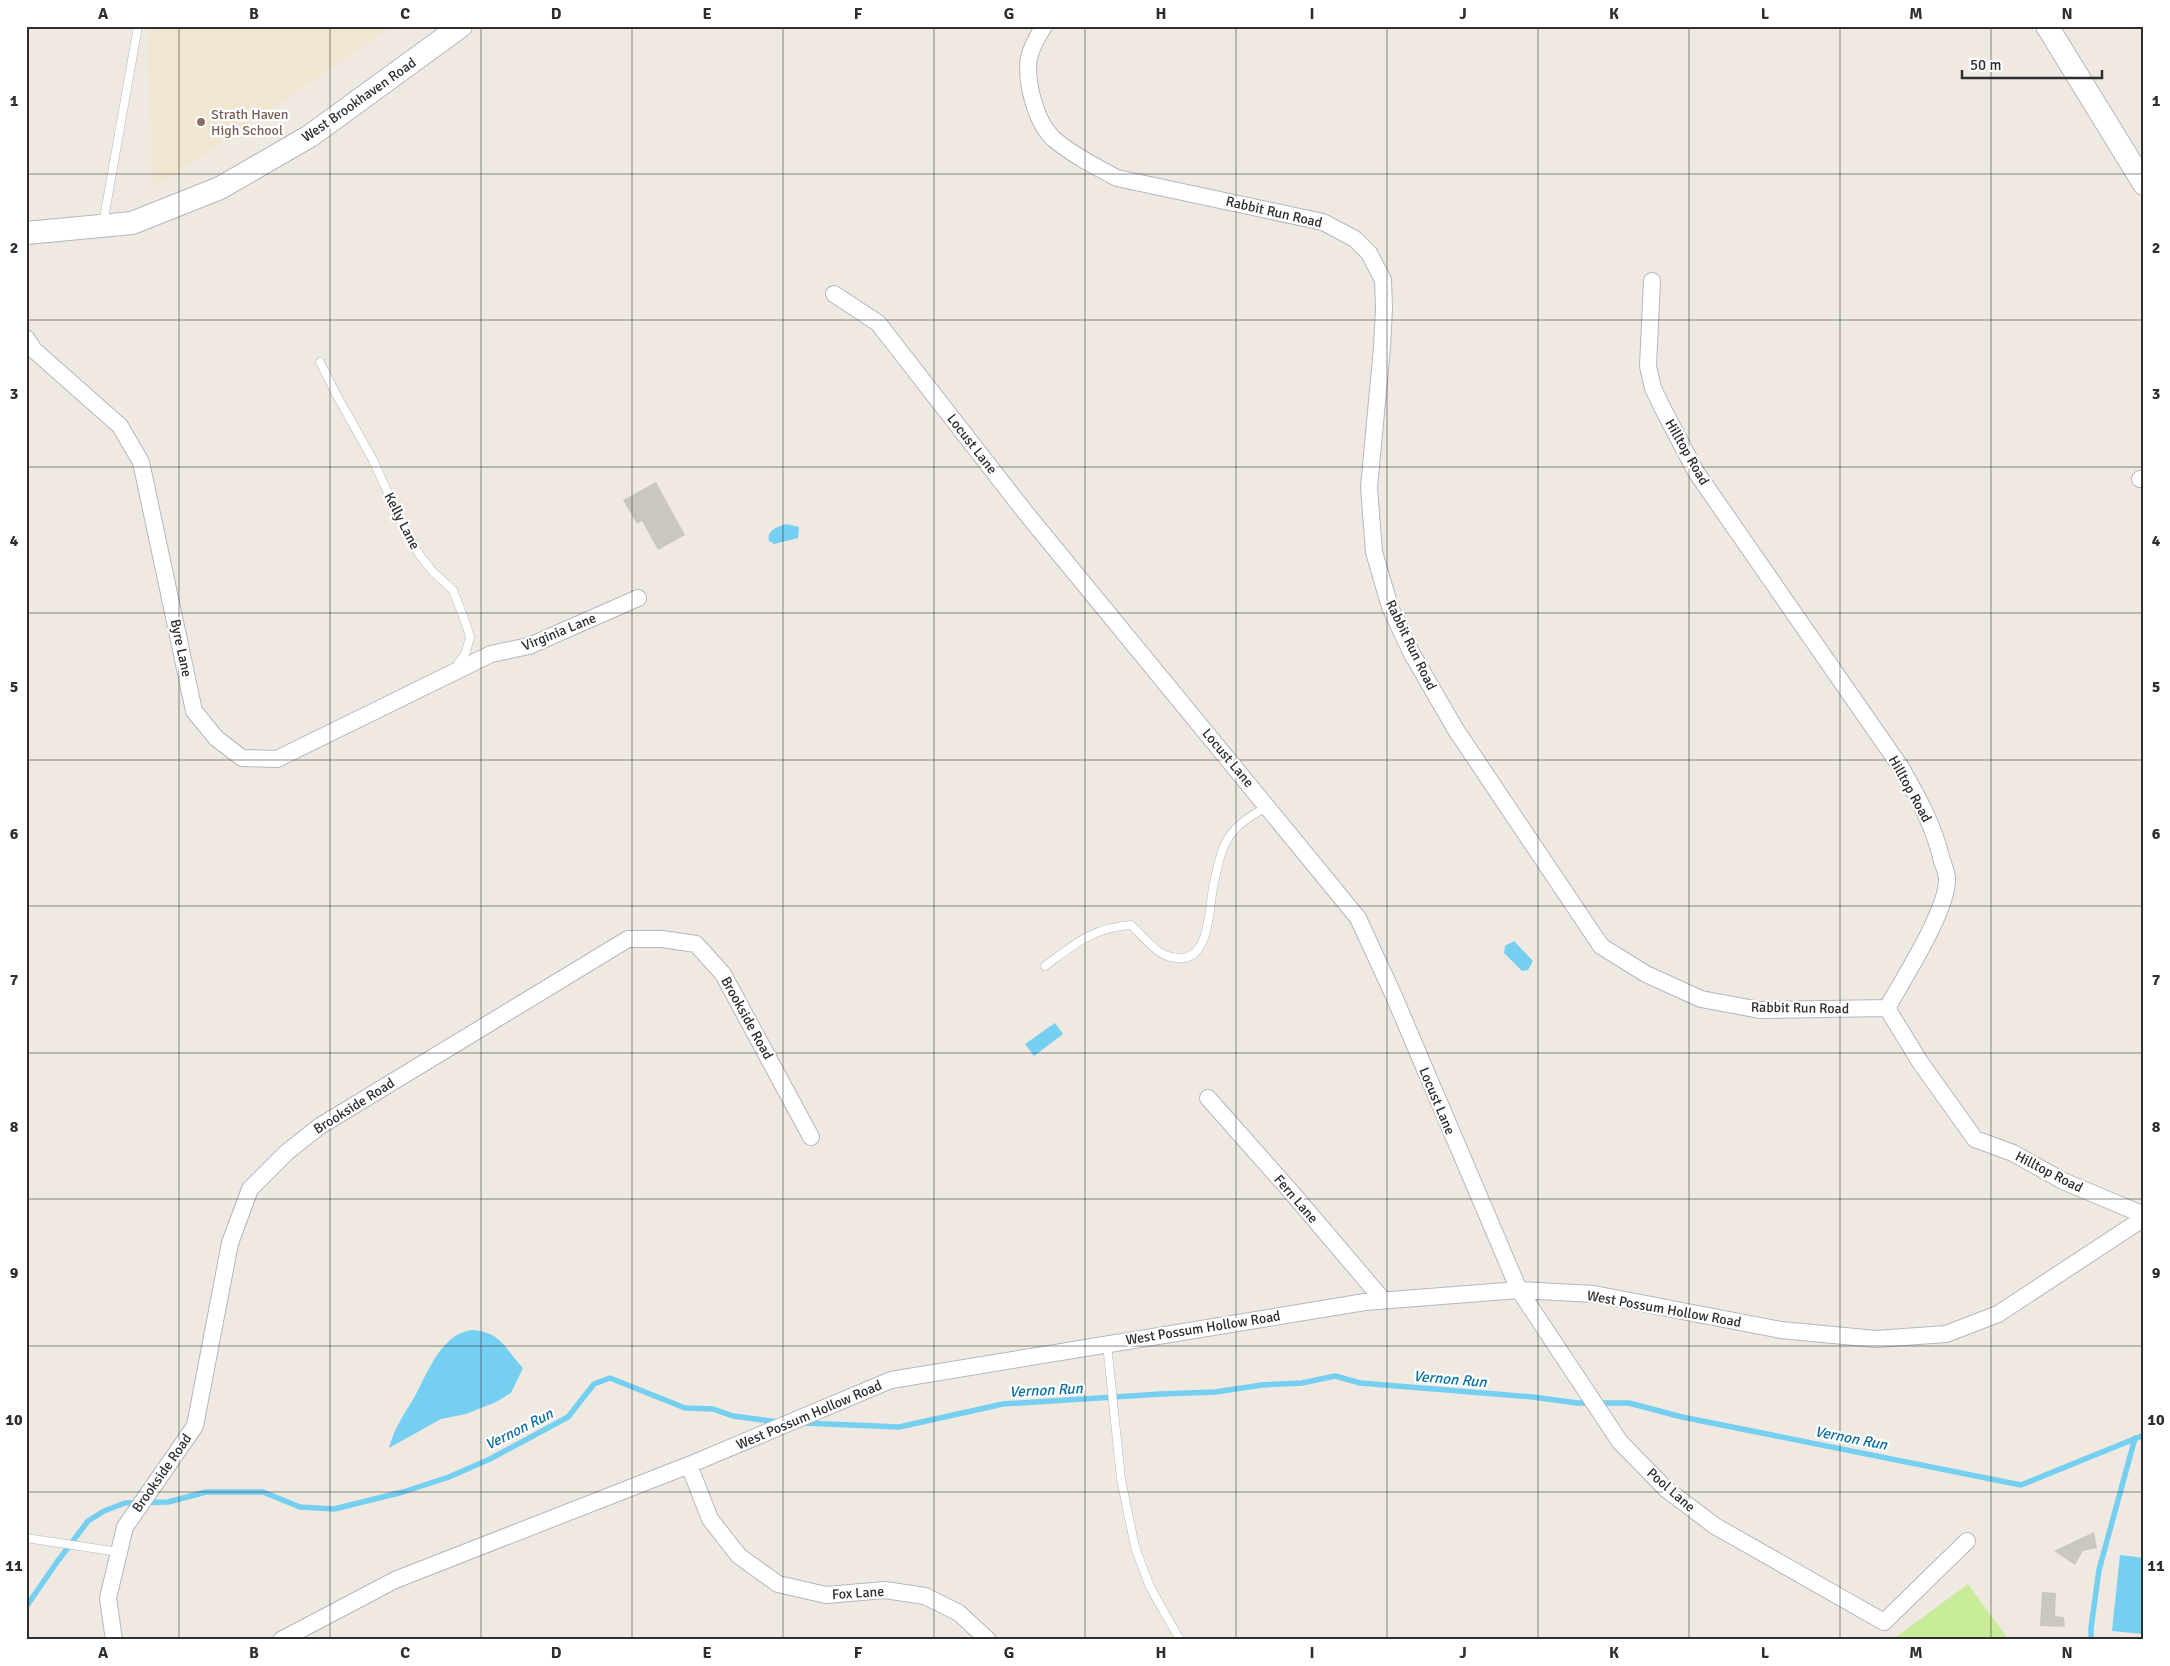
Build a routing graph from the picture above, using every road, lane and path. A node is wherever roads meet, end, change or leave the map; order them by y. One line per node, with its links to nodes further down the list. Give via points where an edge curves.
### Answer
1 (138, 26): 6 (lane)
2 (461, 26): 6 (street, West Brookhaven Road, via 310,136 220,188 132,223)
3 (1044, 26): 16 (street, Rabbit Run Road, via 1029,58 1031,88 1036,114 1060,144 1117,178 1323,222 1355,239 1369,253 1383,280 1384,308 1369,486 1374,552 1390,607 1412,654 1456,730 1601,946 1646,974 1700,999 1760,1010)
4 (2047, 26): 5 (street)
5 (2144, 184)
6 (103, 226): 7 (street, West Brookhaven Road)
7 (26, 234)
8 (1652, 281): 16 (street, Hilltop Road, via 1648,366 1662,407 1696,472 1900,766 1936,837 1947,880 1941,907)
9 (834, 294): 14 (street, Locust Lane, via 878,323 1025,512)
10 (26, 338): 13 (street, Byre Lane, via 34,350 120,426 141,462 194,711 216,738 242,758 277,759)
11 (320, 362): 13 (lane, Kelly Lane, via 419,554 453,590 470,637 466,652)
12 (638, 598): 13 (street, Virginia Lane, via 529,646 491,654)
13 (451, 674)
14 (1268, 806): 15 (lane, via 1236,827 1225,844 1213,887 1204,941 1197,952 1188,957 1174,958 1163,954 1131,925 1092,933); 20 (street, Locust Lane, via 1358,918)
15 (1045, 966)
16 (1887, 1008): 19 (street, Hilltop Road, via 1920,1062 1975,1138)
17 (1208, 1098): 21 (street, Fern Lane)
18 (811, 1137): 26 (street, Brookside Road, via 724,974 696,944 628,939 320,1126 287,1152 250,1189 230,1243 195,1426 125,1527)
19 (2144, 1216): 20 (street, West Possum Hollow Road, via 1998,1314 1946,1334 1876,1339 1781,1330 1594,1294)
20 (1519, 1290): 21 (street, West Possum Hollow Road); 25 (street, Pool Lane, via 1620,1442 1673,1494 1716,1526 1884,1622)
21 (1383, 1300): 22 (street, West Possum Hollow Road)
22 (1107, 1344): 23 (street, West Possum Hollow Road, via 891,1380); 30 (lane, via 1121,1479 1135,1547 1150,1587)
23 (689, 1465): 28 (street, West Possum Hollow Road, via 395,1580); 29 (street, Fox Lane, via 710,1519 738,1556 778,1584 826,1595 885,1590 925,1596 959,1613)
24 (26, 1538): 26 (lane)
25 (1967, 1541)
26 (119, 1552): 27 (street, Brookside Road, via 108,1598)
27 (114, 1640)
28 (281, 1640)
29 (988, 1640)
30 (1180, 1640)

